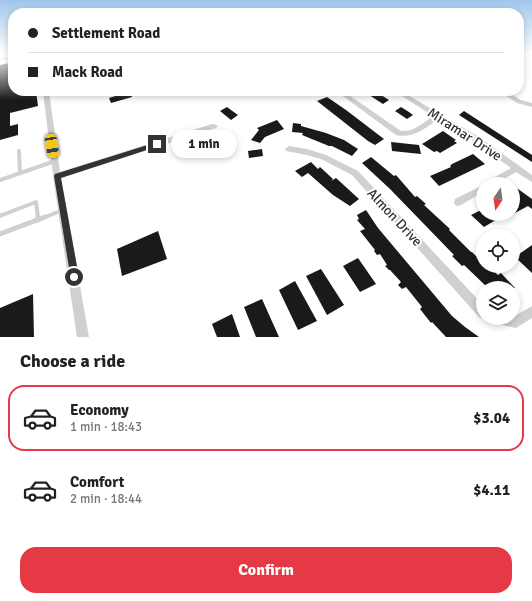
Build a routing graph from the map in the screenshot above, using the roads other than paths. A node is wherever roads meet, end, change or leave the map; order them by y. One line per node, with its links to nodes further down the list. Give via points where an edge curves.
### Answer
1 (47, 96): 10 (street)
2 (346, 96): 6 (street, via 399,133 413,133)
3 (406, 96): 6 (street, Miramar Drive)
4 (510, 96): 5 (street, via 519,102)
5 (532, 105)
6 (438, 115): 11 (street, Miramar Drive)
7 (214, 126): 13 (street)
8 (289, 149): 23 (street, Almon Drive, via 306,150 330,159 355,173)
9 (19, 151): 12 (lane)
10 (54, 161): 12 (lane); 13 (street)
11 (517, 168): 14 (street); 15 (street, Miramar Drive)
12 (20, 173): 16 (lane)
13 (57, 176): 19 (street)
14 (502, 177)
15 (532, 178)
16 (0, 180)
17 (476, 192): 18 (street)
18 (458, 202)
19 (63, 210): 21 (lane); 26 (street)
20 (0, 216): 21 (lane, via 36,202)
21 (38, 220): 22 (lane)
22 (0, 234)
23 (476, 305)
24 (532, 312): 25 (street)
25 (520, 320)
26 (83, 337)

